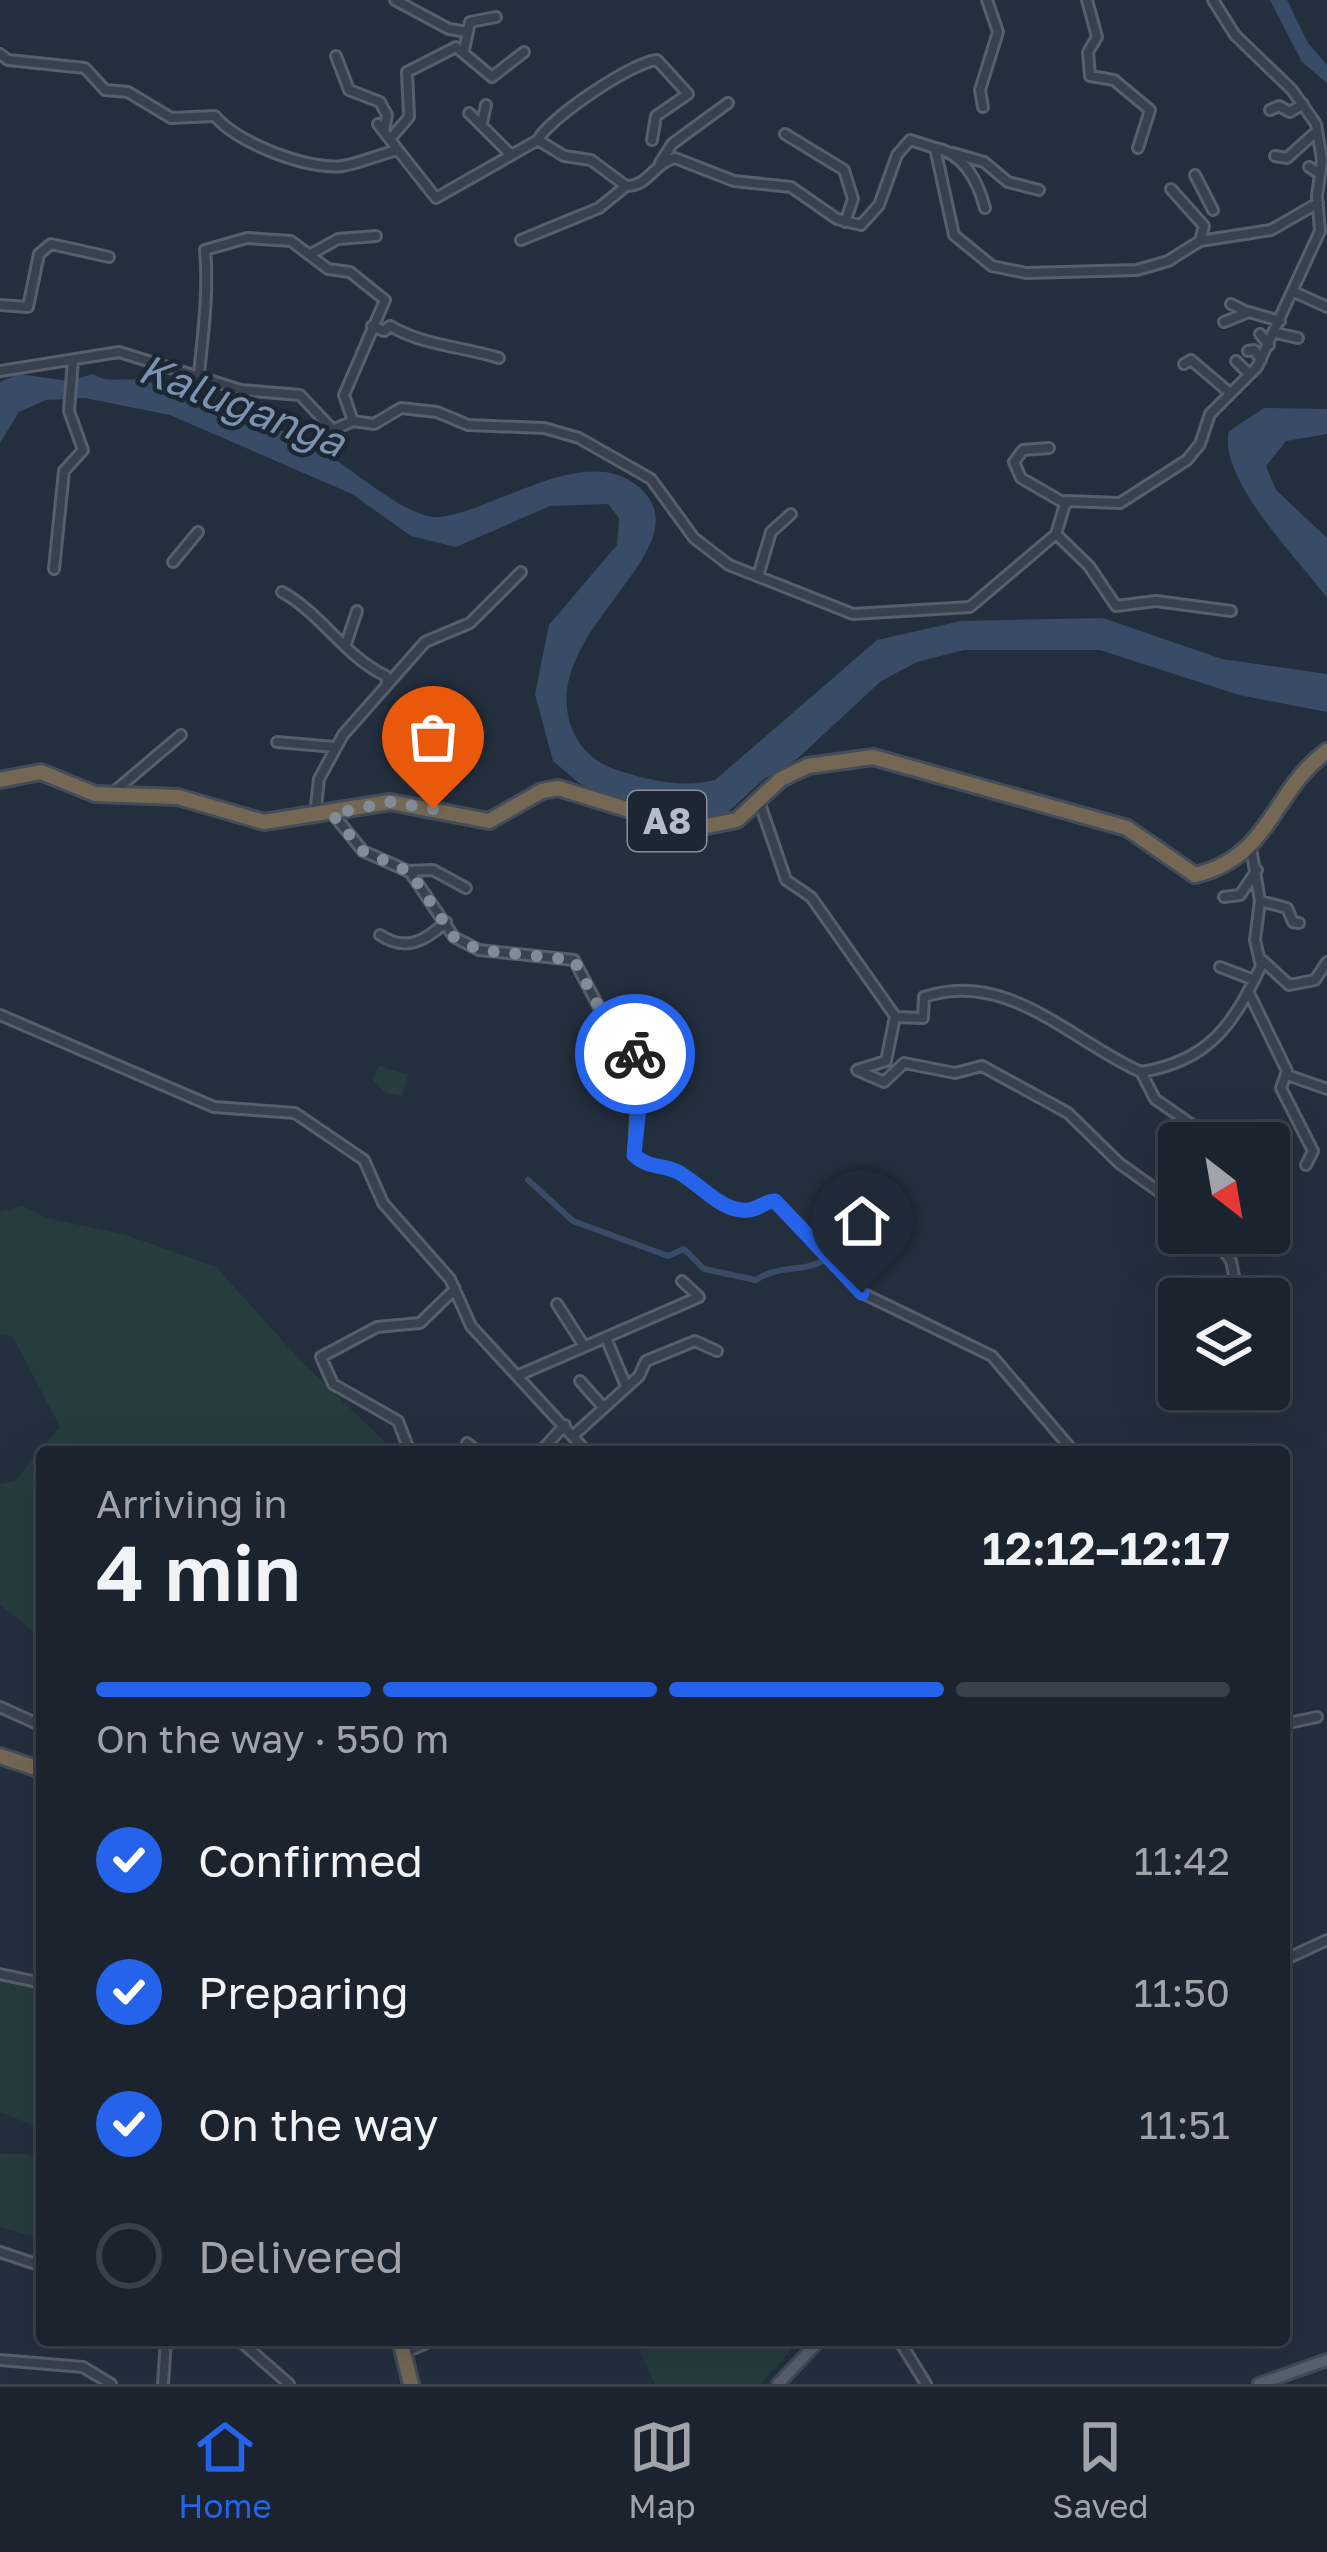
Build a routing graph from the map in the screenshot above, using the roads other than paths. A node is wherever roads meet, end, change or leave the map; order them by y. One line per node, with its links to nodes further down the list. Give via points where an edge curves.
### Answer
1 (395, 0): 6 (street)
2 (987, 0): 14 (street, via 998,32 980,90)
3 (1087, 0): 24 (street, via 1097,37 1088,52 1090,76 1114,80 1150,110)
4 (1213, 0): 12 (street, via 1235,35)
5 (496, 17): 6 (street, via 475,19)
6 (468, 32): 7 (street)
7 (464, 50): 8 (street, via 492,77); 18 (street, via 443,51 407,72 409,117)
8 (524, 52)
9 (0, 54): 25 (street, via 86,68 105,90 128,92 165,116 214,116 235,139 309,162 342,166)
10 (337, 56): 18 (street, via 349,90 380,102)
11 (728, 103): 30 (street, via 672,144)
12 (1304, 104): 15 (street); 19 (street)
13 (486, 105): 17 (street)
14 (983, 106)
15 (1270, 110)
16 (469, 113): 17 (street)
17 (482, 124): 28 (street)
18 (384, 131): 25 (street)
19 (1317, 131): 27 (street); 29 (street)
20 (785, 134): 40 (street, via 844,170 853,199)
21 (538, 140): 22 (street, via 544,127 609,82 657,60 688,94 656,116); 28 (street); 34 (street, via 591,160)
22 (652, 140)
23 (934, 148): 26 (street); 40 (street, via 910,140 879,205 861,224); 44 (street, via 950,225 992,266 1042,274 1137,270)
24 (1138, 148)
25 (398, 150): 28 (street, via 436,198)
26 (953, 153): 36 (street); 39 (street, via 979,183)
27 (1324, 153): 32 (street)
28 (510, 154)
29 (1280, 161)
30 (660, 164): 34 (street, via 643,183); 40 (street, via 675,158 734,181 791,187)
31 (1309, 167): 32 (street)
32 (1320, 174): 37 (street)
33 (1195, 175): 41 (street, via 1214,208)
34 (626, 186): 43 (street, via 599,208)
35 (1171, 189): 41 (street)
36 (1039, 190)
37 (1322, 190): 38 (street)
38 (1318, 203): 44 (street, via 1271,230); 47 (street, via 1320,231)
39 (985, 208)
40 (845, 222)
41 (1204, 226): 44 (street)
42 (376, 236): 45 (street, via 331,240)
43 (520, 240)
44 (1200, 242)
45 (311, 254): 52 (street, via 385,300); 64 (street, via 264,238 205,250)
46 (110, 256): 48 (street, via 50,244 39,254 28,307)
47 (1292, 290): 49 (street); 51 (street)
48 (0, 304)
49 (1327, 308)
50 (1224, 322): 51 (street, via 1240,306)
51 (1280, 322): 54 (street)
52 (373, 326): 58 (street, via 390,326 424,346 452,343); 67 (street, via 344,395)
53 (1259, 334): 56 (street)
54 (1282, 337): 55 (street); 56 (street)
55 (1298, 338)
56 (1269, 345): 60 (street)
57 (1248, 351): 60 (street)
58 (499, 358)
59 (73, 360): 63 (street); 64 (street, via 119,352); 74 (street, via 69,411 83,450 64,471)
60 (1261, 360): 65 (street)
61 (1236, 362): 65 (street)
62 (1184, 364): 66 (street, via 1206,368)
63 (0, 371)
64 (199, 374): 67 (street, via 241,390 300,395 333,430)
65 (1249, 374): 66 (street)
66 (1230, 393): 69 (street, via 1210,414 1200,444 1169,473 1120,503)
67 (352, 421): 76 (street, via 374,424 401,408 579,438 641,471 694,538)
68 (1049, 448): 69 (street, via 1030,447 1012,461 1022,478)
69 (1066, 504): 72 (street)
70 (791, 514): 76 (street, via 771,532)
71 (199, 532): 73 (street)
72 (1056, 535): 76 (street, via 964,610 853,614); 79 (street, via 1116,606 1156,601)
73 (173, 562)
74 (54, 569)
75 (521, 572): 81 (street, via 470,623 425,642)
76 (758, 576)
77 (282, 592): 80 (street)
78 (357, 610): 80 (street)
79 (1231, 611)
80 (346, 644): 81 (street)
81 (388, 685): 84 (street)
82 (181, 735): 87 (street)
83 (277, 742): 84 (street)
84 (335, 747): 90 (street, via 319,779)
85 (1327, 751): 91 (highway, A8, via 1294,783)
86 (0, 780): 87 (highway, A8, via 41,772)
87 (109, 797): 90 (highway, A8, via 178,797 264,822)
88 (758, 800): 89 (highway, A8, via 737,820 692,829 558,788 489,820 390,802); 91 (highway, A8, via 808,766 860,756 1127,828 1196,875); 106 (street, via 785,880 812,897)
89 (332, 814): 90 (highway, A8); 93 (street, via 363,851)
90 (315, 816)
91 (1251, 848): 92 (street)
92 (1257, 868): 95 (street, via 1240,896); 96 (street)
93 (407, 871): 94 (street, via 433,870); 97 (street)
94 (466, 888)
95 (1224, 897)
96 (1261, 901): 98 (street, via 1287,908); 100 (street, via 1255,940)
97 (446, 922): 99 (street, via 423,942 397,944); 130 (street, via 454,937 479,950 574,960 612,1032 639,1060 633,1143 645,1165 674,1169 738,1208 775,1201 862,1293 992,1356)
98 (1299, 923)
99 (380, 935)
100 (1262, 960): 101 (street, via 1289,985 1316,980); 103 (street)
101 (1327, 962)
102 (1220, 968): 103 (street)
103 (1255, 980): 104 (street)
104 (1248, 991): 107 (street, via 1211,1047); 108 (street)
105 (0, 1016): 114 (street, via 214,1107 295,1113 364,1160 383,1203)
106 (895, 1017): 107 (street, via 923,1018 924,997 934,994 1004,995); 112 (street, via 889,1056 858,1073 884,1082 904,1064 956,1073 982,1066 1068,1113)
107 (1141, 1072): 110 (street, via 1155,1099)
108 (1287, 1075): 109 (street); 111 (street, via 1281,1088 1313,1151)
109 (1327, 1089)
110 (1188, 1122)
111 (1306, 1165)
112 (1158, 1191)
113 (682, 1281): 116 (street, via 699,1298)
114 (455, 1289): 119 (street, via 471,1326); 126 (street, via 420,1323 377,1327 321,1357 333,1384 398,1420)
115 (557, 1304): 117 (street)
116 (606, 1338): 117 (street); 121 (street)
117 (584, 1346): 119 (street)
118 (717, 1351): 121 (street, via 682,1342 646,1360)
119 (518, 1375): 123 (street)
120 (580, 1382): 122 (street)
121 (626, 1389): 122 (street)
122 (604, 1408): 124 (street)
123 (565, 1425): 124 (street); 128 (street)
124 (574, 1435): 129 (street)
125 (467, 1442): 127 (street)
126 (408, 1446)
127 (471, 1446)
128 (546, 1446)
129 (582, 1446)
130 (1069, 1446)
131 (0, 1707): 133 (street)
132 (1317, 1717): 134 (street)
133 (36, 1723)
134 (1290, 1723)
135 (0, 1756): 136 (highway)
136 (36, 1768)
137 (1327, 1940): 138 (street)
138 (1290, 1957)
139 (0, 1974): 140 (street)
140 (36, 1982)
141 (0, 2252): 142 (street)
142 (36, 2264)
143 (166, 2346): 153 (street)
144 (246, 2346): 154 (street)
145 (815, 2346): 151 (main road)
146 (902, 2346): 156 (street)
147 (402, 2347): 155 (highway)
148 (0, 2360): 152 (street, via 83,2367)
149 (1327, 2360): 150 (main road)
150 (1297, 2369): 157 (main road); 158 (street)
151 (785, 2382)
152 (112, 2384)
153 (163, 2384)
154 (289, 2384)
155 (411, 2384)
156 (926, 2384)
157 (1259, 2384)
158 (1306, 2384)

